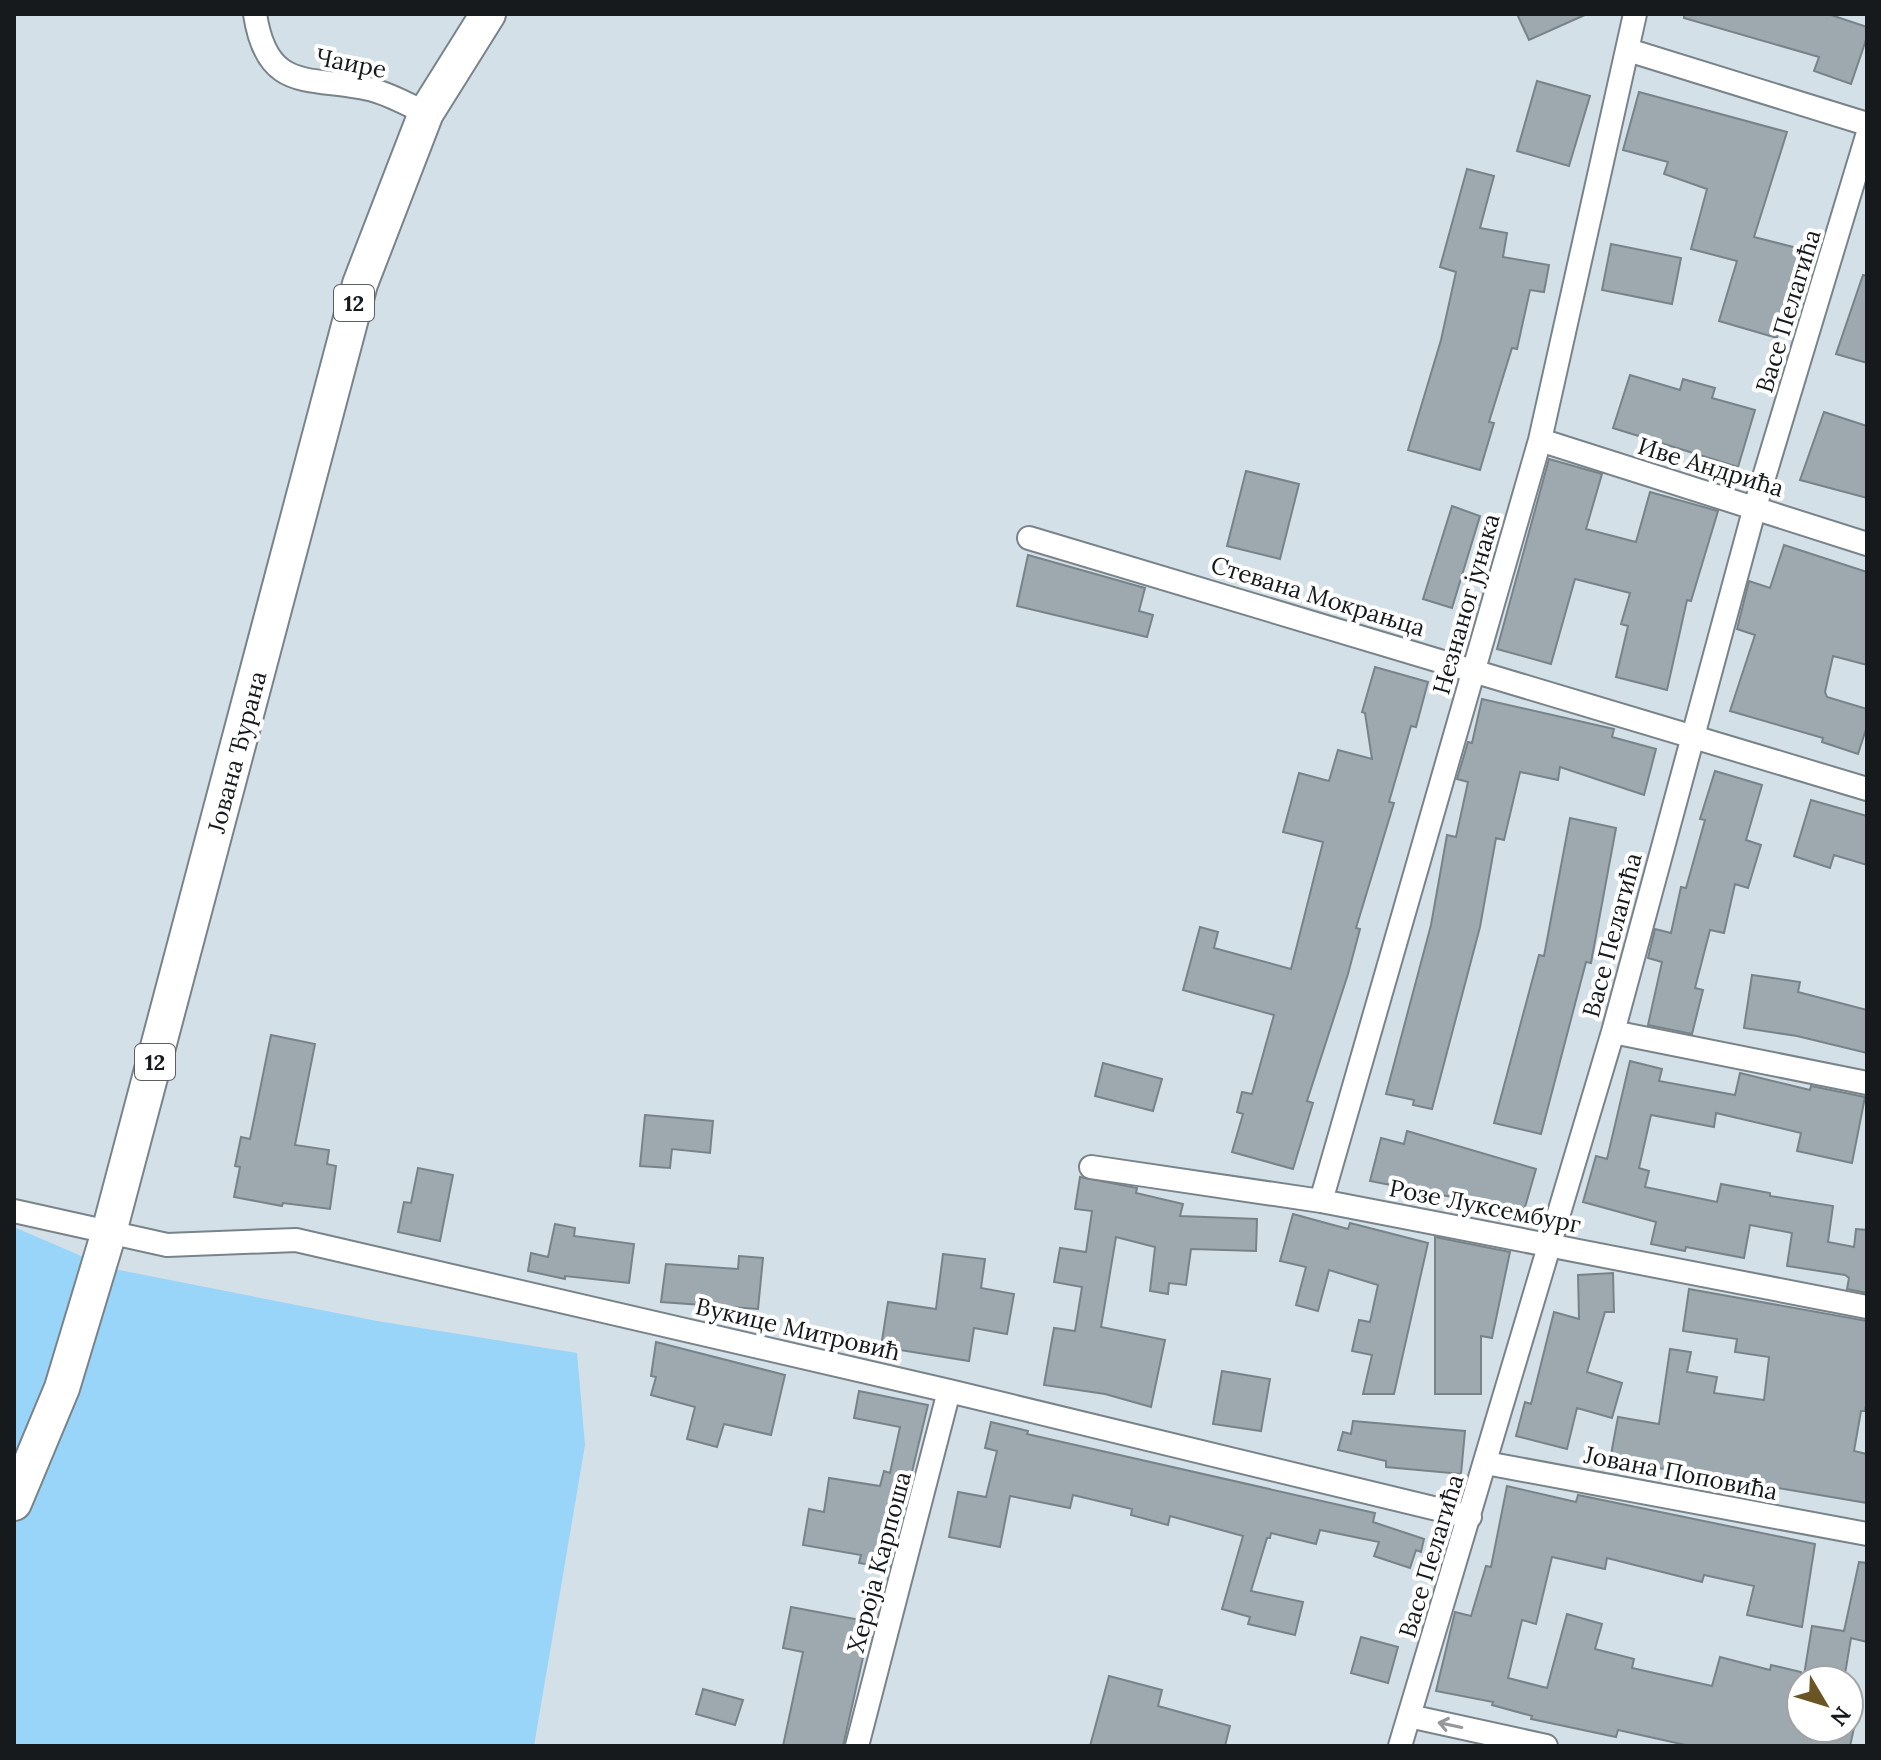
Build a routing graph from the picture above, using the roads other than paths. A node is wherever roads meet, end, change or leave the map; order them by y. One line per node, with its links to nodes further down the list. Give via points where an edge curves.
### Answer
1 (255, 14): 5 (street, Чаире, via 265,51 295,79 371,89)
2 (488, 14): 5 (main road, Јована Ђурана / 12)
3 (1635, 14): 4 (street, Незнаног јунака)
4 (1628, 50): 6 (street); 8 (street, Незнаног јунака)
5 (426, 113): 20 (main road, Јована Ђурана / 12, via 382,220 353,310)
6 (1867, 124)
7 (1867, 136): 9 (street, Васе Пелагића)
8 (1540, 440): 9 (street, Иве Андрића); 12 (street, Незнаног јунака)
9 (1755, 507): 11 (street, Иве Андрића); 13 (street, Васе Пелагића)
10 (1029, 538): 12 (street, Стевана Мокрањца)
11 (1867, 544)
12 (1474, 669): 13 (street, Стевана Мокрањца); 18 (street, Незнаног јунака)
13 (1692, 735): 14 (street, Стевана Мокрањца); 15 (street, Васе Пелагића)
14 (1867, 789)
15 (1613, 1032): 16 (street); 21 (street, Васе Пелагића)
16 (1867, 1083)
17 (1091, 1167): 18 (street, Розе Луксембург)
18 (1321, 1201): 21 (street, Розе Луксембург)
19 (14, 1211): 20 (street, Вукице Митровић)
20 (109, 1232): 23 (street, Вукице Митровић, via 167,1245 296,1240); 25 (main road, Јована Ђурана / 12, via 62,1388)
21 (1550, 1245): 22 (street, Розе Луксембург); 24 (street, Васе Пелагића)
22 (1867, 1307)
23 (949, 1391): 26 (street, Вукице Митровић); 29 (street, Хероја Карпоша)
24 (1486, 1463): 26 (street, Васе Пелагића); 27 (street, Јована Поповића)
25 (14, 1503)
26 (1470, 1517): 28 (street, Васе Пелагића)
27 (1867, 1534)
28 (1409, 1716): 30 (street, Васе Пелагића); 31 (street, one-way to 28)
29 (857, 1746)
30 (1400, 1746)
31 (1546, 1746)

